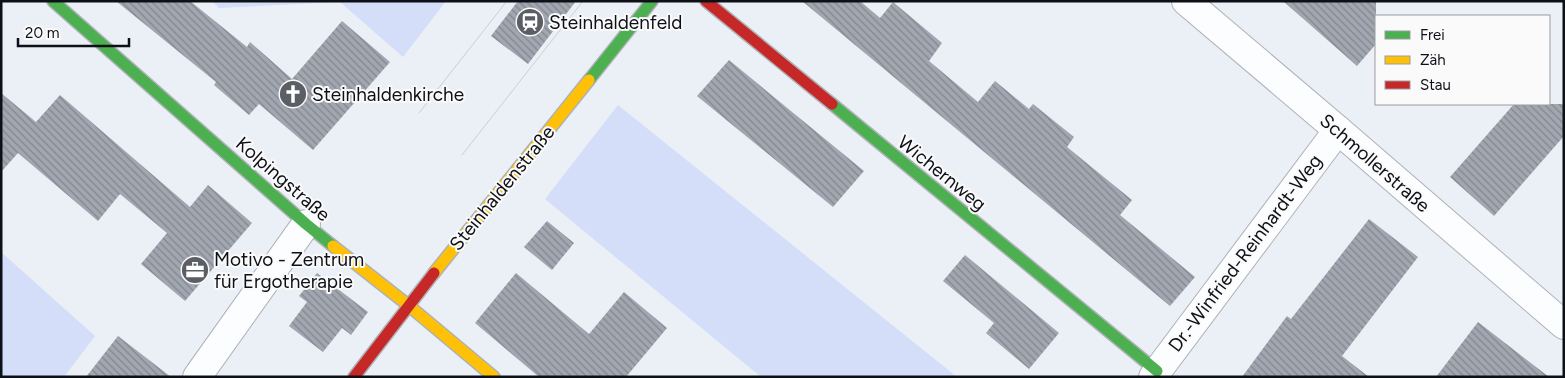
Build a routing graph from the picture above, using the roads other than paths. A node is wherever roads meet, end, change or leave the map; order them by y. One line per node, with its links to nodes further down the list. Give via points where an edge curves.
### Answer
1 (53, 1): 6 (street, Kolpingstraße)
2 (652, 1): 7 (street, Steinhaldenstraße)
3 (706, 1): 9 (street, Wichernweg)
4 (1186, 1): 5 (street, Schmollerstraße)
5 (1338, 130): 8 (street, Schmollerstraße); 9 (street, Dr.-Winfried-Reinhardt-Weg)
6 (306, 224): 7 (street, Kolpingstraße); 10 (street)
7 (408, 305): 11 (street, Steinhaldenstraße); 12 (street, Kolpingstraße)
8 (1564, 325)
9 (1155, 374)
10 (197, 377)
11 (354, 377)
12 (494, 377)

